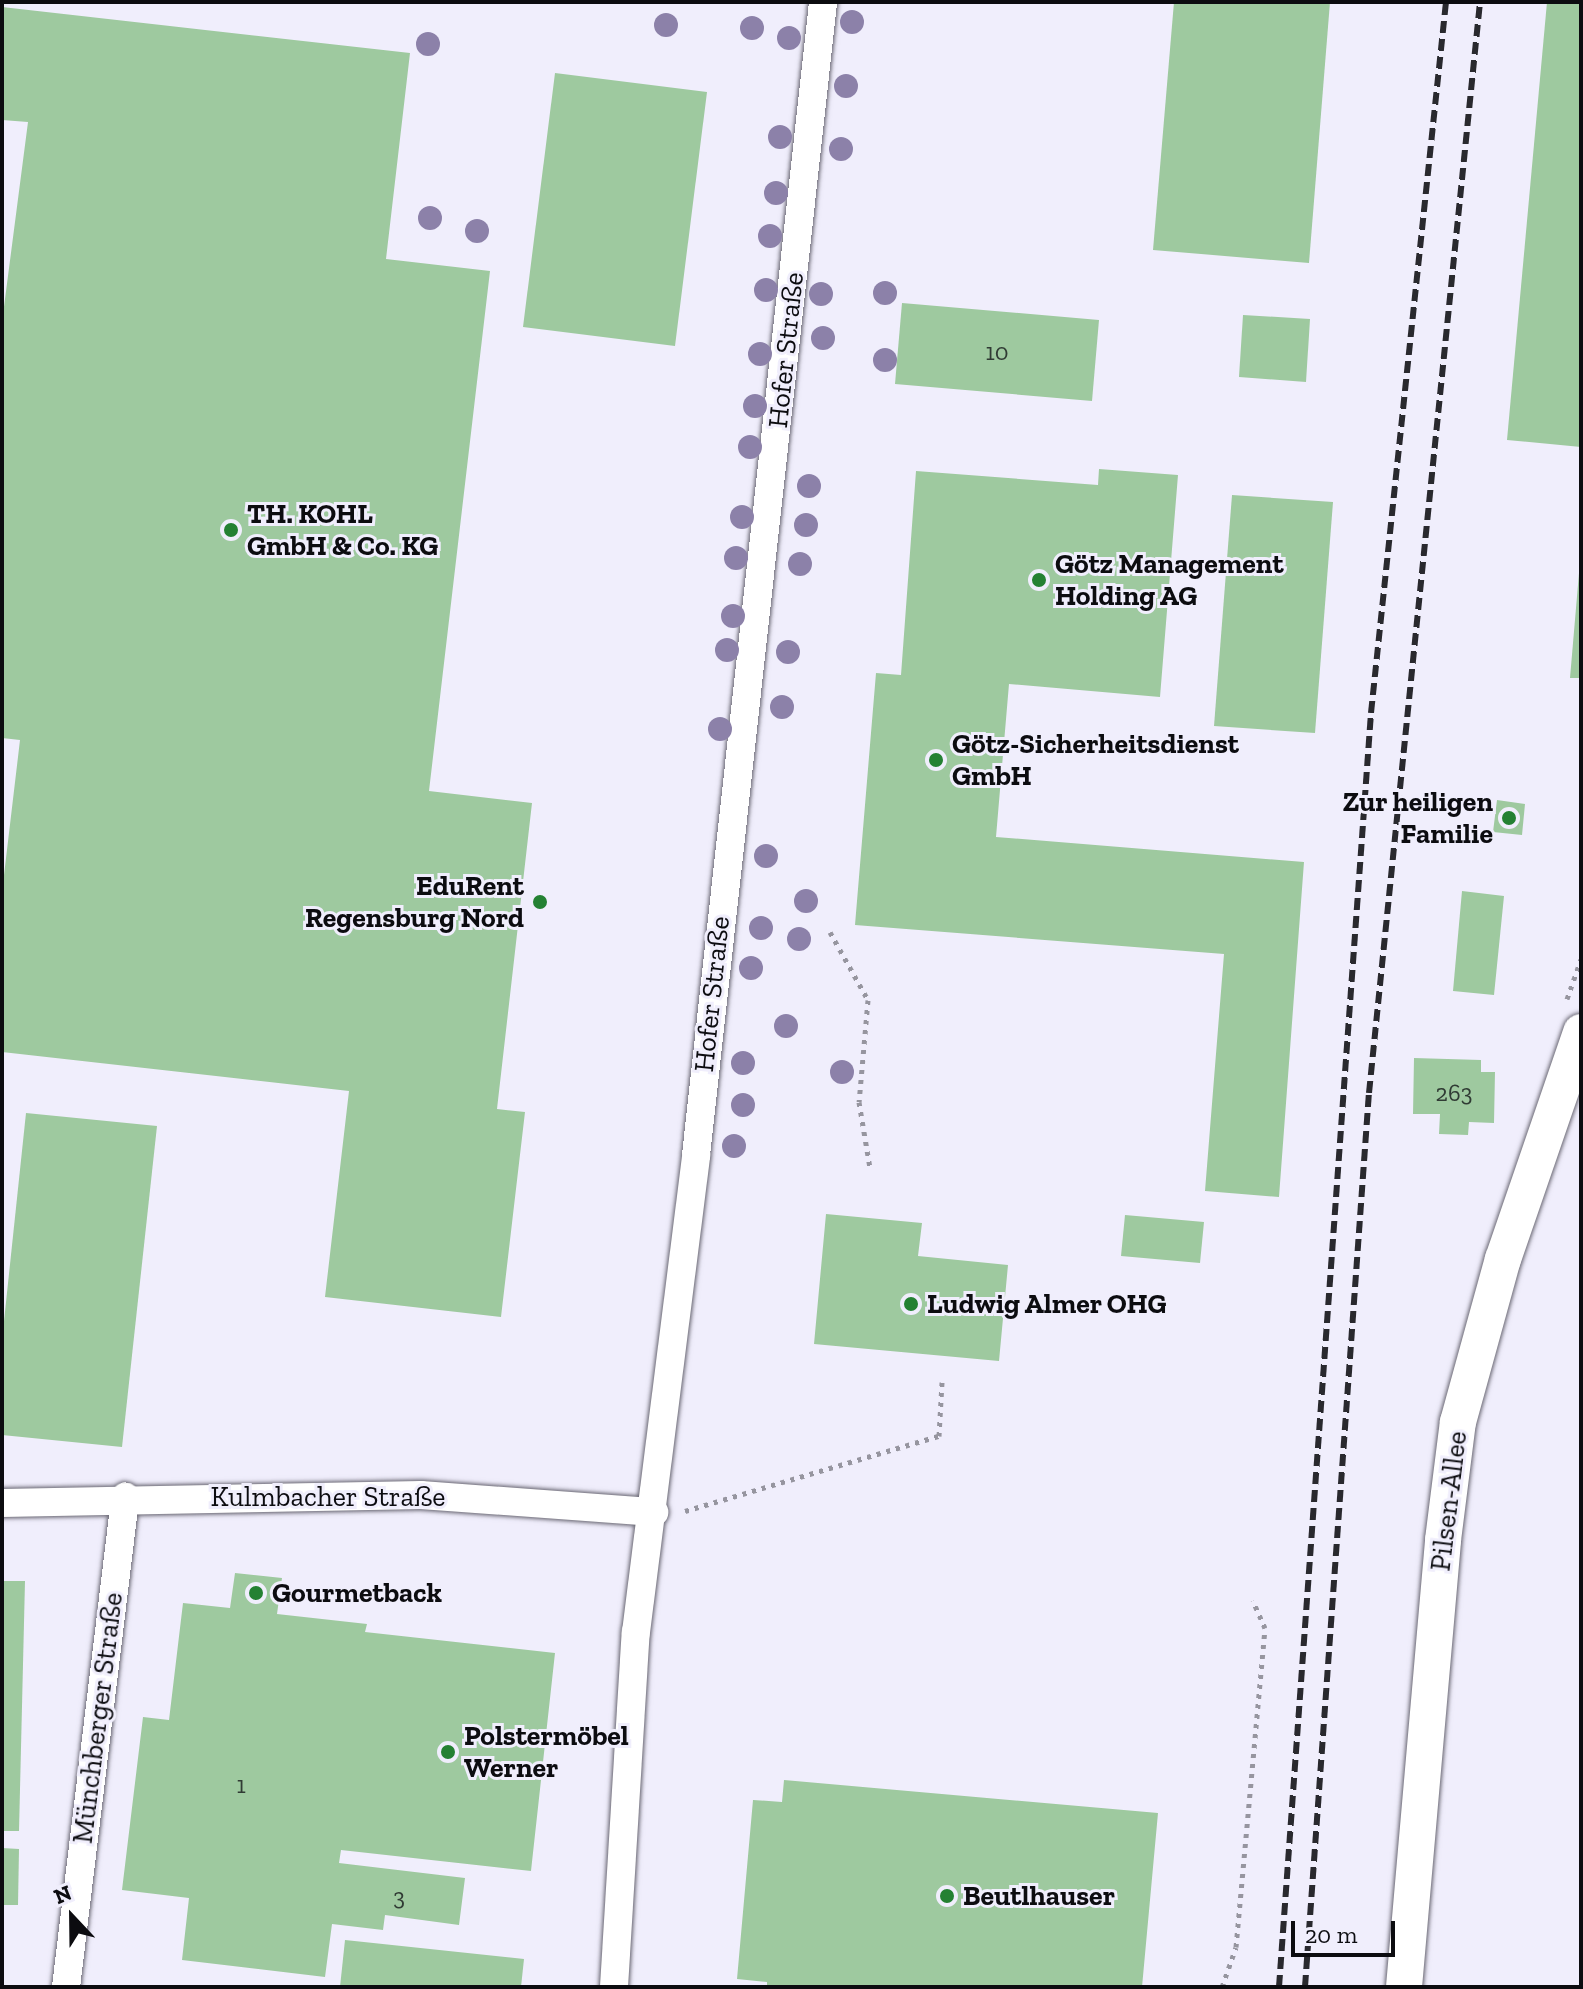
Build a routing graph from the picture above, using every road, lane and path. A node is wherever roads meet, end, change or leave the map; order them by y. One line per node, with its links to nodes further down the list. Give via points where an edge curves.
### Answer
1 (823, 2): 8 (street, Hofer Straße)
2 (830, 932): 4 (path, via 868,1000 859,1102)
3 (1581, 1032): 13 (street, Pilsen-Allee, via 1476,1345 1458,1422)
4 (870, 1168)
5 (942, 1382): 8 (path, via 939,1436 686,1511)
6 (125, 1497): 7 (street, Kulmbacher Straße); 8 (street, Kulmbacher Straße, via 421,1495); 10 (street, Münchberger Straße)
7 (2, 1503)
8 (654, 1512): 11 (street, Hofer Straße, via 636,1632)
9 (1253, 1601): 12 (path, via 1265,1628 1236,1947)
10 (66, 1987)
11 (614, 1987)
12 (1222, 1987)
13 (1404, 1987)

